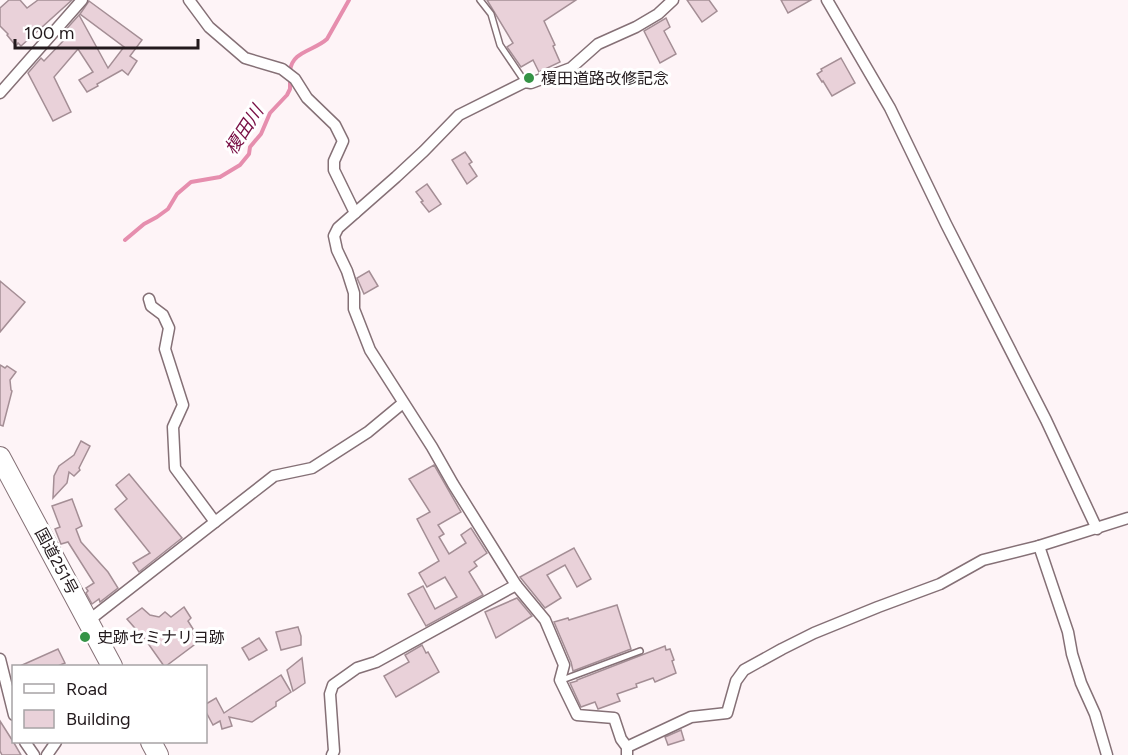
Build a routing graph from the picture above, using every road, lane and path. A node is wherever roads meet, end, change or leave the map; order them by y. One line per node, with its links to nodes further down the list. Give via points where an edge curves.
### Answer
1 (81, 0): 7 (street)
2 (189, 0): 8 (street, via 209,27 245,58 282,69 295,79 307,98 335,125 343,141 334,170)
3 (480, 0): 6 (lane, via 491,14 500,45)
4 (672, 0): 6 (street, via 651,19 598,44 571,68)
5 (827, 0): 14 (street, via 890,108)
6 (525, 82): 8 (street, via 459,115)
7 (0, 93)
8 (355, 213): 10 (street, via 334,236 337,250 370,350)
9 (149, 299): 13 (street, via 169,328 165,349 183,405 173,427 175,468)
10 (403, 403): 13 (street, via 368,432 312,468 274,476); 16 (street)
11 (2, 465): 17 (highway, 国道251号)
12 (1128, 518): 14 (street)
13 (214, 522): 17 (street)
14 (1097, 528): 15 (street)
15 (1039, 546): 23 (street, via 983,560 940,584 782,648 744,670 736,681 727,713 691,717); 25 (street)
16 (516, 585): 21 (street, via 545,620 564,666); 24 (street, via 376,662 357,668 333,685)
17 (88, 621): 20 (highway, 国道251号)
18 (640, 651): 21 (lane)
19 (0, 659): 22 (street)
20 (111, 665)
21 (560, 681): 23 (street, via 577,715 614,718)
22 (12, 707)
23 (627, 751)
24 (332, 755)
25 (1107, 755)

